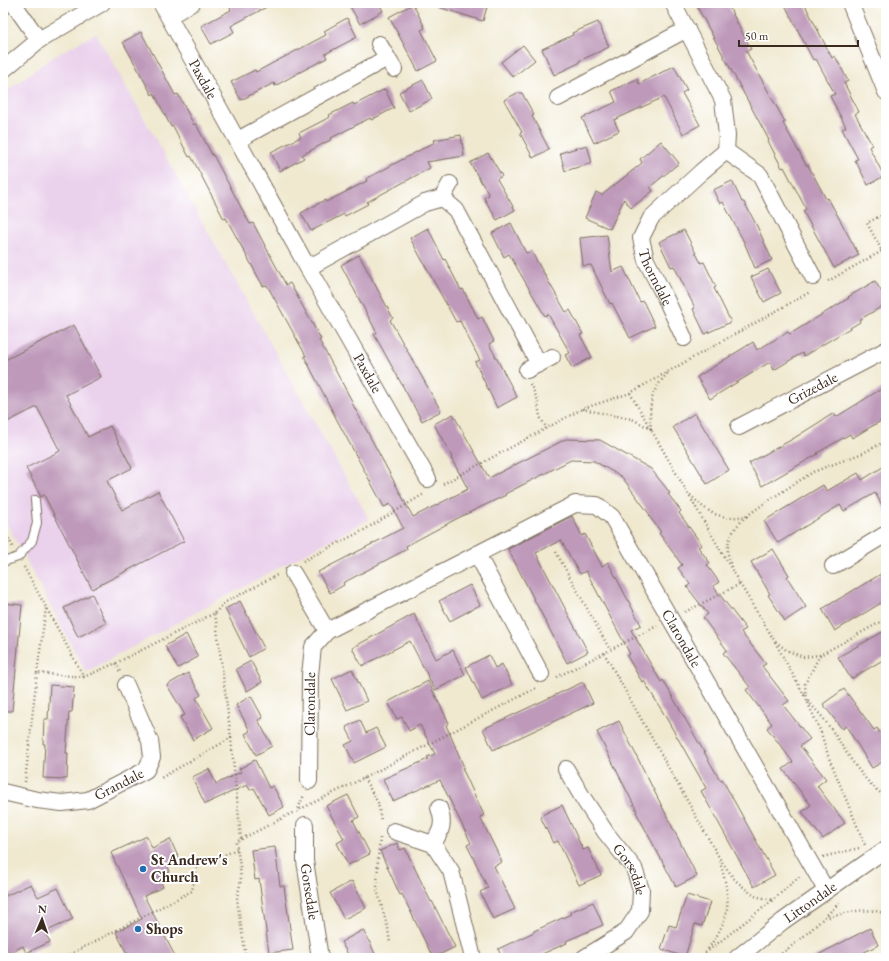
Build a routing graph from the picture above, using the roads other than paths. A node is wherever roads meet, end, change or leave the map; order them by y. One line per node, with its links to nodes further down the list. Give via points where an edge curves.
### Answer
1 (13, 3): 8 (street)
2 (102, 3): 8 (street)
3 (192, 3): 6 (street, Paxdale)
4 (674, 3): 7 (street)
5 (850, 3): 11 (street)
6 (165, 10): 13 (street, Paxdale)
7 (687, 29): 12 (street); 14 (street, via 723,100)
8 (39, 40): 10 (street)
9 (379, 44): 13 (street, via 391,64)
10 (3, 70)
11 (886, 92)
12 (558, 98)
13 (238, 140): 17 (street, Paxdale)
14 (726, 151): 18 (street, via 760,175); 19 (street, Thorndale, via 651,218 641,238 646,260)
15 (450, 184): 16 (street)
16 (442, 198): 17 (street, via 425,202); 21 (street, via 456,210)
17 (308, 268): 23 (street, Paxdale)
18 (816, 284)
19 (684, 338)
20 (886, 350): 22 (street, Grizedale)
21 (539, 364)
22 (740, 427)
23 (432, 485)
24 (35, 500): 27 (lane, via 37,523 32,541 18,557)
25 (886, 534): 28 (street)
26 (477, 554): 30 (street, Clarondale); 31 (street); 41 (street, Clarondale, via 575,504 597,505 612,517)
27 (3, 562)
28 (833, 566)
29 (291, 570): 30 (street)
30 (327, 631): 34 (street, Clarondale, via 313,647 310,675)
31 (544, 680)
32 (126, 685): 35 (street, Grandale, via 150,741 152,757 146,770 88,800 62,804)
33 (566, 770): 44 (street, Gorsedale, via 606,833 634,868 641,890 640,911 626,932)
34 (309, 781)
35 (3, 792)
36 (440, 808): 39 (street, via 443,818 440,833)
37 (305, 825): 42 (street, Gorsedale, via 305,861)
38 (385, 830): 39 (street)
39 (433, 844): 43 (street, via 451,870)
40 (878, 846): 41 (street, Littondale)
41 (826, 890): 45 (street, Littondale)
42 (320, 958)
43 (473, 958)
44 (584, 958)
45 (737, 958)

